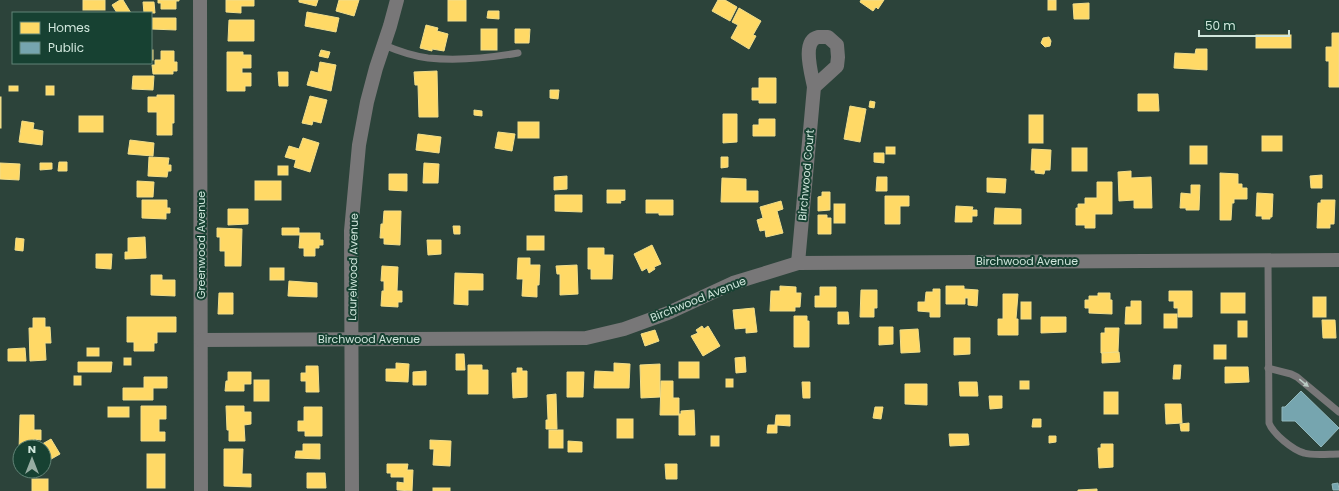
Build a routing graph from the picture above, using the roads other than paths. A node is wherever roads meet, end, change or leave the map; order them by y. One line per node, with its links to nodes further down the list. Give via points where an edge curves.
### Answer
1 (200, 0): 10 (street, Greenwood Avenue)
2 (397, 0): 3 (street, Laurelwood Avenue)
3 (384, 45): 4 (lane, via 405,53 440,59 494,58); 9 (street, Laurelwood Avenue, via 366,102 360,145 351,230)
4 (518, 53)
5 (814, 87): 8 (street, Birchwood Court)
6 (1268, 260): 7 (street, Birchwood Avenue); 8 (street, Birchwood Avenue); 11 (lane)
7 (1339, 260)
8 (798, 263): 9 (street, Birchwood Avenue, via 733,283 668,313 624,329 586,338)
9 (352, 339): 10 (street, Birchwood Avenue); 15 (street, Laurelwood Avenue)
10 (201, 340): 14 (street, Greenwood Avenue)
11 (1268, 368): 12 (lane, one-way to 12, via 1297,377); 13 (lane, via 1269,424 1272,430 1296,450 1305,454)
12 (1339, 412)
13 (1339, 454)
14 (201, 491)
15 (352, 491)

